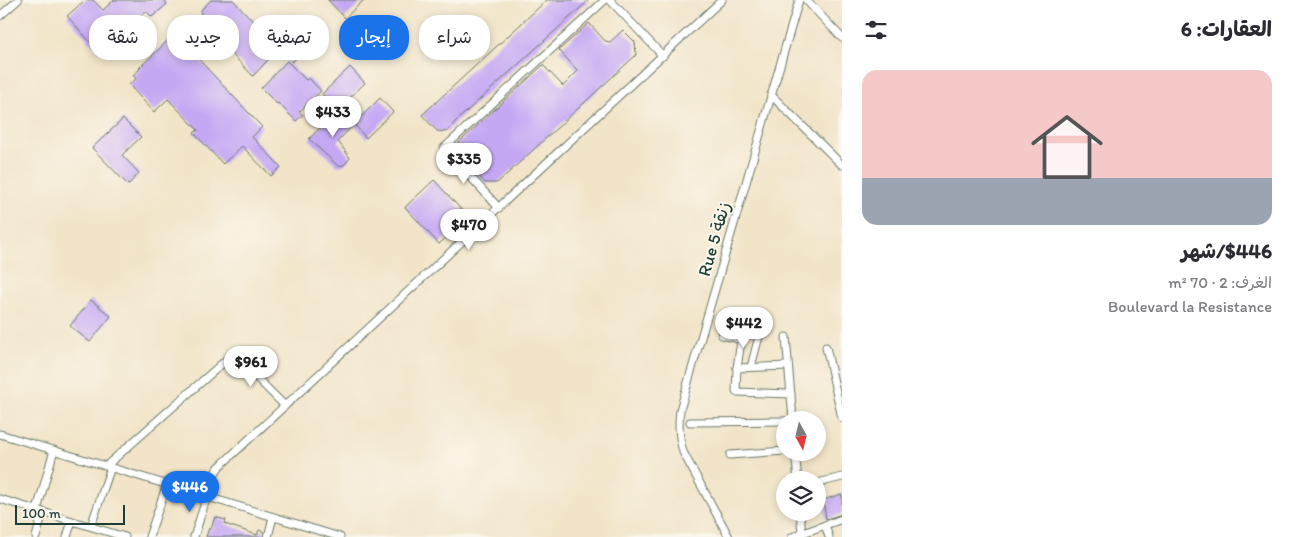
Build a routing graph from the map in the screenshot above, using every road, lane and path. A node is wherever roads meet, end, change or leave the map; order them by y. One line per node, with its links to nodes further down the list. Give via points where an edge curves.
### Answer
1 (18, 0): 7 (street)
2 (605, 0): 12 (street, via 444,148)
3 (610, 0): 9 (street)
4 (722, 0): 9 (street)
5 (799, 0): 10 (street, Rue 5 زنقة)
6 (806, 0): 8 (street)
7 (0, 16)
8 (841, 35)
9 (663, 56): 12 (street)
10 (771, 95): 11 (street); 50 (street, Rue 5 زنقة, via 678,426 683,452)
11 (842, 165)
12 (500, 208): 21 (street)
13 (722, 335): 18 (street, via 741,340)
14 (759, 336): 19 (street)
15 (786, 337): 17 (street)
16 (826, 347): 23 (street)
17 (788, 366): 19 (street); 20 (street)
18 (737, 368): 19 (street); 20 (street, via 735,388 738,392)
19 (751, 368)
20 (790, 394): 22 (street)
21 (285, 406): 30 (street, via 233,354); 34 (street, via 215,472)
22 (792, 411)
23 (842, 418)
24 (776, 421): 25 (street)
25 (690, 422)
26 (0, 435): 27 (street)
27 (54, 450): 30 (street); 36 (street)
28 (776, 452): 29 (street)
29 (730, 455)
30 (109, 467): 33 (street); 41 (street)
31 (842, 477): 32 (street)
32 (826, 481)
33 (167, 484): 34 (street); 47 (street)
34 (205, 496): 37 (street); 48 (street)
35 (0, 499): 36 (street)
36 (40, 511): 39 (street); 44 (street)
37 (274, 517): 43 (street); 49 (street)
38 (842, 519): 40 (street)
39 (72, 520): 41 (street); 45 (street)
40 (825, 525): 42 (street); 52 (street)
41 (92, 526): 46 (street)
42 (806, 533): 51 (street)
43 (336, 536)
44 (36, 537)
45 (67, 537)
46 (125, 537)
47 (149, 537)
48 (194, 537)
49 (268, 537)
50 (729, 537)
51 (792, 537)
52 (829, 537)

